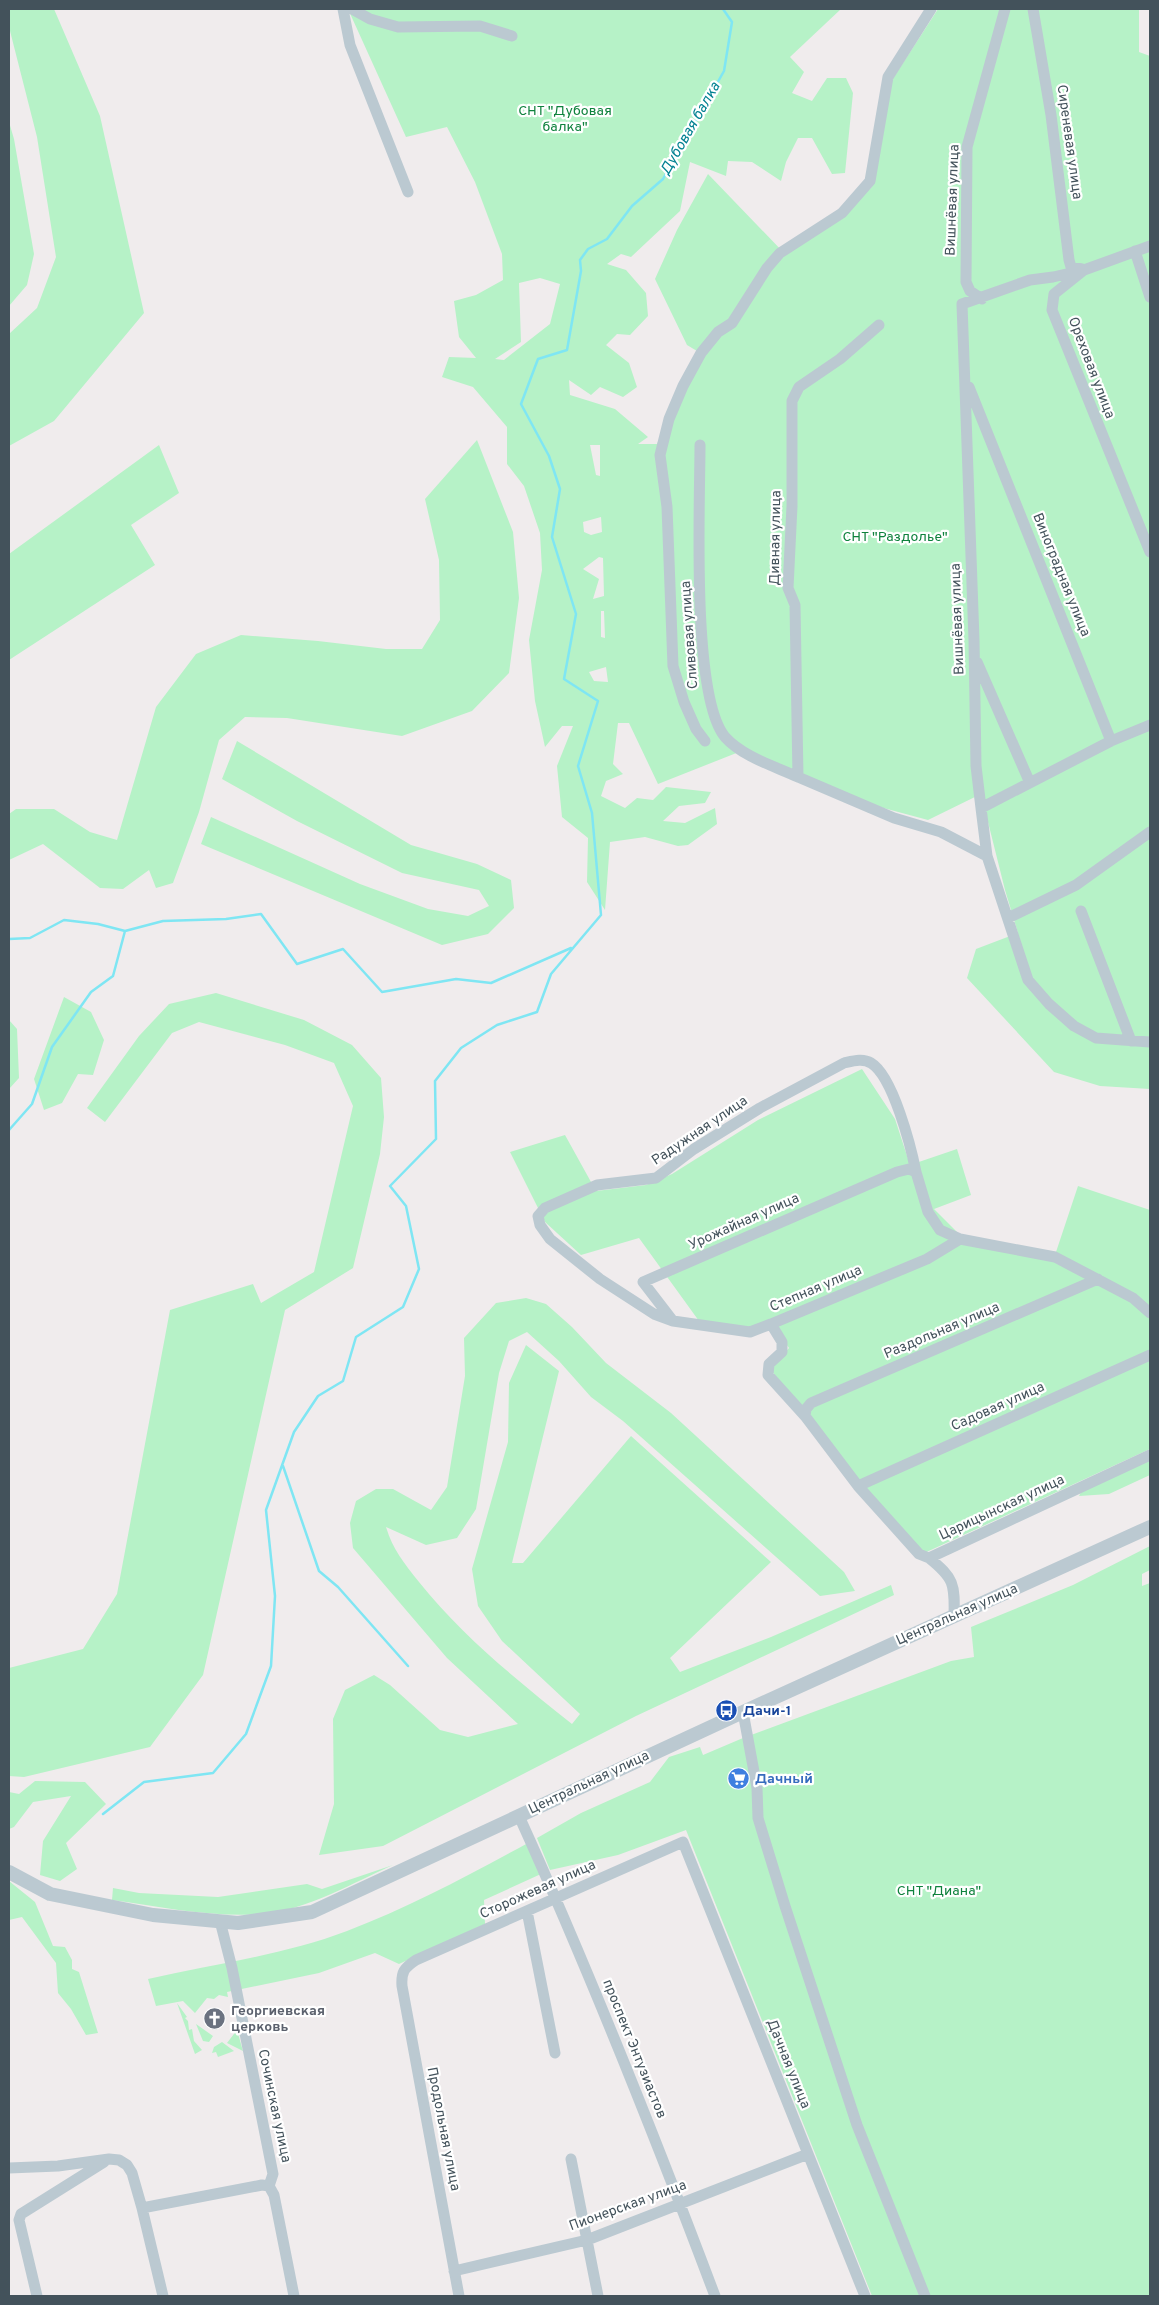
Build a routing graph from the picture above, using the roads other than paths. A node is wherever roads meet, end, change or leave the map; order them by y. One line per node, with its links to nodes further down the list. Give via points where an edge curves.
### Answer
1 (343, 9): 7 (street, via 350,45)
2 (352, 9): 6 (street, via 398,27 480,26)
3 (931, 9): 19 (street, via 888,77 870,181 842,212 780,253 767,268 732,322 718,332 701,353 669,419 660,455 667,507 672,666 696,730)
4 (1005, 9): 12 (street, Вишнёвая улица, via 967,147 966,282 970,291)
5 (1033, 9): 10 (street, Сиреневая улица, via 1051,115 1069,260 1071,267)
6 (512, 36)
7 (408, 192)
8 (1150, 246): 9 (street, Ореховая улица)
9 (1135, 251): 10 (street, Ореховая улица); 11 (street)
10 (1084, 270): 12 (street, Вишнёвая улица, via 1030,280); 16 (street, Ореховая улица, via 1054,294 1052,310)
11 (1150, 297)
12 (982, 299): 14 (street, Вишнёвая улица, via 962,304)
13 (879, 325): 21 (street, Дивная улица, via 799,387 792,400 788,588 796,605)
14 (966, 381): 17 (street, Вишнёвая улица); 20 (street, Виноградная улица)
15 (700, 445): 21 (street, Сливовая улица, via 698,520 702,634 712,706 725,736 745,752)
16 (1150, 552)
17 (974, 656): 22 (street); 23 (street, Вишнёвая улица, via 976,766)
18 (1150, 725): 20 (street)
19 (705, 742)
20 (1111, 742): 22 (street)
21 (798, 777): 25 (street, via 894,818 941,832)
22 (1030, 783): 23 (street)
23 (981, 808): 25 (street, Вишнёвая улица)
24 (1150, 832): 27 (street, via 1076,885)
25 (987, 856): 27 (street, Вишнёвая улица)
26 (1081, 911): 28 (street)
27 (1008, 918): 28 (street, Вишнёвая улица, via 1028,980 1050,1004 1074,1026 1096,1038)
28 (1131, 1041): 29 (street, Вишнёвая улица)
29 (1150, 1042)
30 (916, 1172): 31 (street, via 928,1212 940,1230); 34 (street, Урожайная улица, via 909,1169 897,1172 643,1282); 34 (street, Радужная улица, via 899,1111 880,1070 870,1062 858,1060 844,1063 760,1108 656,1178 597,1185 545,1208 538,1216 550,1239 600,1279 654,1314)
31 (960, 1239): 32 (street, via 1056,1257); 35 (street, Степная улица, via 927,1259)
32 (1098, 1279): 33 (street, via 1133,1298); 37 (street, Раздольная улица, via 811,1404)
33 (1150, 1313)
34 (673, 1321): 35 (street, via 750,1332)
35 (770, 1324): 37 (street, Степная улица, via 782,1342 782,1352 769,1364 768,1375)
36 (1150, 1355): 39 (street, Садовая улица)
37 (804, 1416): 39 (street, Степная улица)
38 (1150, 1454): 41 (street, Царицынская улица)
39 (858, 1486): 41 (street, Степная улица, via 919,1554)
40 (1150, 1527): 42 (street, Центральная улица)
41 (929, 1558): 42 (street, Царицынская улица, via 948,1573 955,1592)
42 (954, 1616): 43 (street, Центральная улица)
43 (743, 1712): 44 (street, Центральная улица); 68 (street, via 757,1788 758,1818 782,1897 854,2115)
44 (519, 1816): 47 (street, проспект Энтузиастов); 49 (street, Центральная улица, via 312,1912 238,1923)
45 (683, 1842): 47 (street, Сторожевая улица); 52 (street, Дачная улица)
46 (9, 1872): 49 (street, Центральная улица, via 50,1894 153,1915)
47 (556, 1898): 48 (street, Сторожевая улица); 57 (street, проспект Энтузиастов)
48 (527, 1911): 50 (street, Сторожевая улица); 51 (street)
49 (220, 1921): 56 (street, Сочинская улица, via 272,2174)
50 (405, 1967): 60 (street, Продольная улица, via 401,1974 402,1986)
51 (555, 2053)
52 (808, 2154): 57 (street, Пионерская улица); 67 (street, Дачная улица)
53 (109, 2159): 55 (street); 58 (street, via 127,2165); 61 (street, via 21,2214 19,2220)
54 (571, 2160): 59 (street)
55 (9, 2168)
56 (270, 2186): 58 (street); 63 (street, Сочинская улица)
57 (680, 2204): 59 (street, Пионерская улица); 66 (street, проспект Энтузиастов)
58 (142, 2208): 62 (street)
59 (586, 2240): 60 (street, Пионерская улица); 65 (street)
60 (454, 2272): 64 (street, Продольная улица)
61 (37, 2296)
62 (163, 2296)
63 (294, 2296)
64 (459, 2296)
65 (598, 2296)
66 (715, 2296)
67 (865, 2296)
68 (925, 2296)

